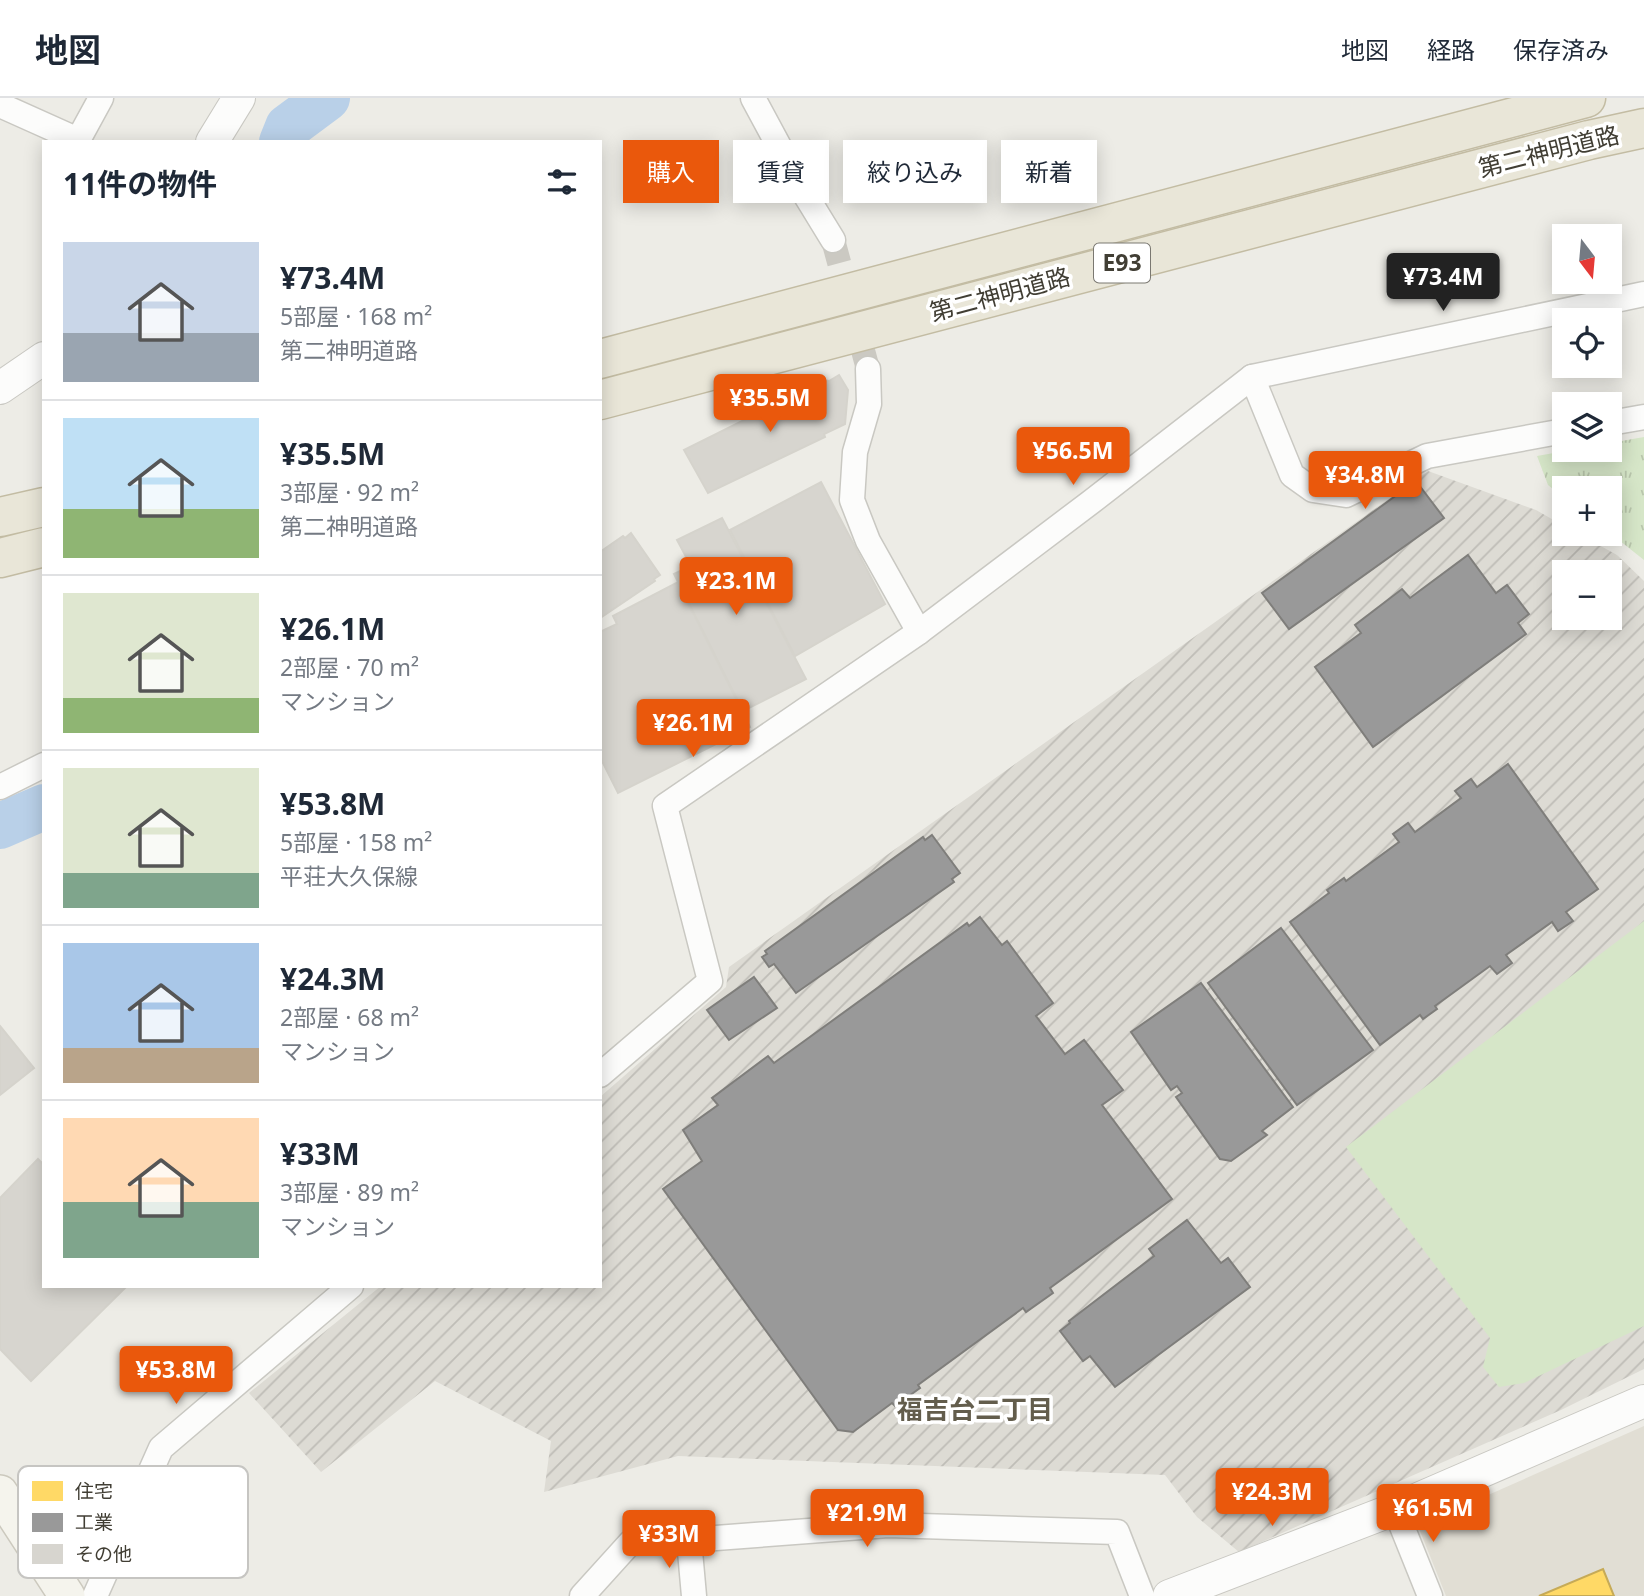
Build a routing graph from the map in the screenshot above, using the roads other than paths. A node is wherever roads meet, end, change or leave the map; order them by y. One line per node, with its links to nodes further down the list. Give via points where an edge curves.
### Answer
1 (101, 98): 8 (street)
2 (239, 98): 9 (street)
3 (753, 98): 10 (street)
4 (1586, 98): 12 (highway, 第二神明道路 / E93)
5 (0, 105): 7 (street)
6 (1644, 128): 17 (highway, 第二神明道路 / E93)
7 (76, 140)
8 (79, 140)
9 (213, 140)
10 (833, 240)
11 (1644, 294): 15 (street)
12 (602, 358)
13 (42, 359): 16 (street)
14 (868, 369): 25 (street, via 869,404 855,452 852,500 868,541)
15 (1252, 377): 20 (street, via 1292,475 1314,490 1346,495 1427,456); 25 (street)
16 (0, 388)
17 (602, 399)
18 (1644, 417): 19 (street)
19 (1622, 421)
20 (1552, 433)
21 (42, 507): 22 (highway)
22 (0, 517)
23 (42, 548): 24 (highway)
24 (0, 558)
25 (919, 632): 28 (street, via 665,806 710,981)
26 (42, 766): 27 (street)
27 (0, 787)
28 (602, 1072)
29 (349, 1288): 31 (street, via 161,1448)
30 (1644, 1401): 33 (street)
31 (153, 1466)
32 (0, 1493): 34 (main road)
33 (1395, 1508): 43 (street); 44 (street)
34 (18, 1521)
35 (689, 1540): 40 (street, via 630,1543); 41 (street); 42 (street, via 888,1525 1117,1532)
36 (55, 1578): 38 (main road)
37 (103, 1578): 39 (street)
38 (67, 1596)
39 (95, 1596)
40 (582, 1596)
41 (694, 1596)
42 (1142, 1596)
43 (1169, 1596)
44 (1430, 1596)

